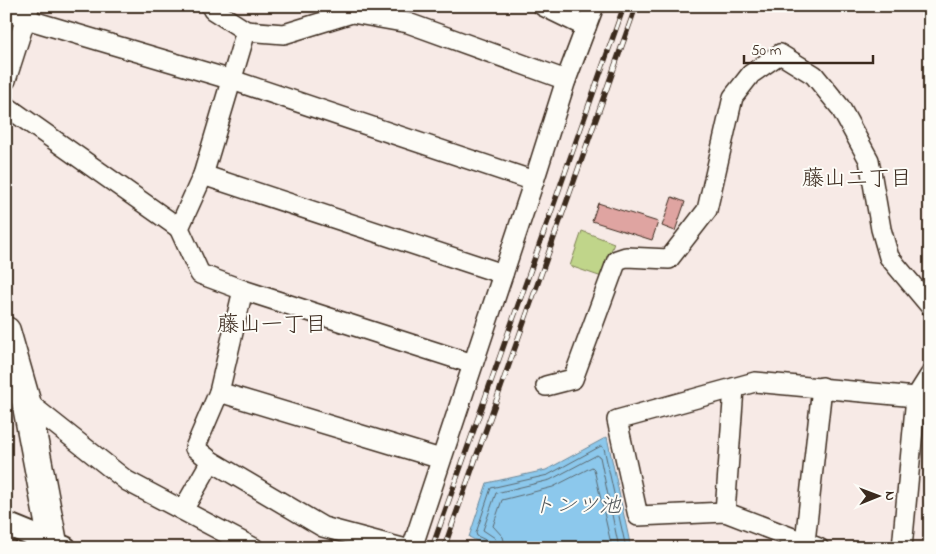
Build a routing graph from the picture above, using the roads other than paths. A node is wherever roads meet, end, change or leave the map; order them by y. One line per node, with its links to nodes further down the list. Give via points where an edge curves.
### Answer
1 (211, 6): 9 (street)
2 (543, 6): 8 (street)
3 (594, 6): 8 (street)
4 (352, 10): 7 (street); 9 (street, via 284,34)
5 (6, 12): 6 (street)
6 (28, 13): 10 (street); 11 (street)
7 (409, 15): 12 (street)
8 (586, 27): 12 (street)
9 (246, 31): 11 (street)
10 (6, 80)
11 (232, 80): 14 (street); 15 (street)
12 (566, 80): 15 (street)
13 (6, 106): 16 (street)
14 (203, 175): 16 (street); 17 (street)
15 (534, 181): 17 (street)
16 (179, 228): 18 (street, via 200,274)
17 (503, 274): 21 (street)
18 (243, 290): 21 (street); 26 (street)
19 (930, 306): 23 (street, via 889,257 869,160 840,107 814,75 780,54 751,74 733,97 707,210 668,259 626,257 617,260 573,380)
20 (6, 331): 28 (highway)
21 (472, 364): 29 (street)
22 (930, 375): 27 (street)
23 (546, 386)
24 (822, 387): 25 (street, via 755,382); 27 (street); 34 (street)
25 (734, 388): 32 (street); 32 (street, via 617,420 638,516)
26 (219, 392): 29 (street); 30 (street, via 195,448)
27 (916, 397): 39 (street)
28 (26, 401): 31 (street, via 127,481); 35 (highway)
29 (441, 459): 38 (street)
30 (210, 461): 31 (street); 37 (street, via 323,527)
31 (183, 510): 36 (street)
32 (725, 512): 34 (street)
33 (6, 524): 35 (street)
34 (812, 545)
35 (58, 546)
36 (254, 548)
37 (402, 548)
38 (412, 548)
39 (902, 548)

